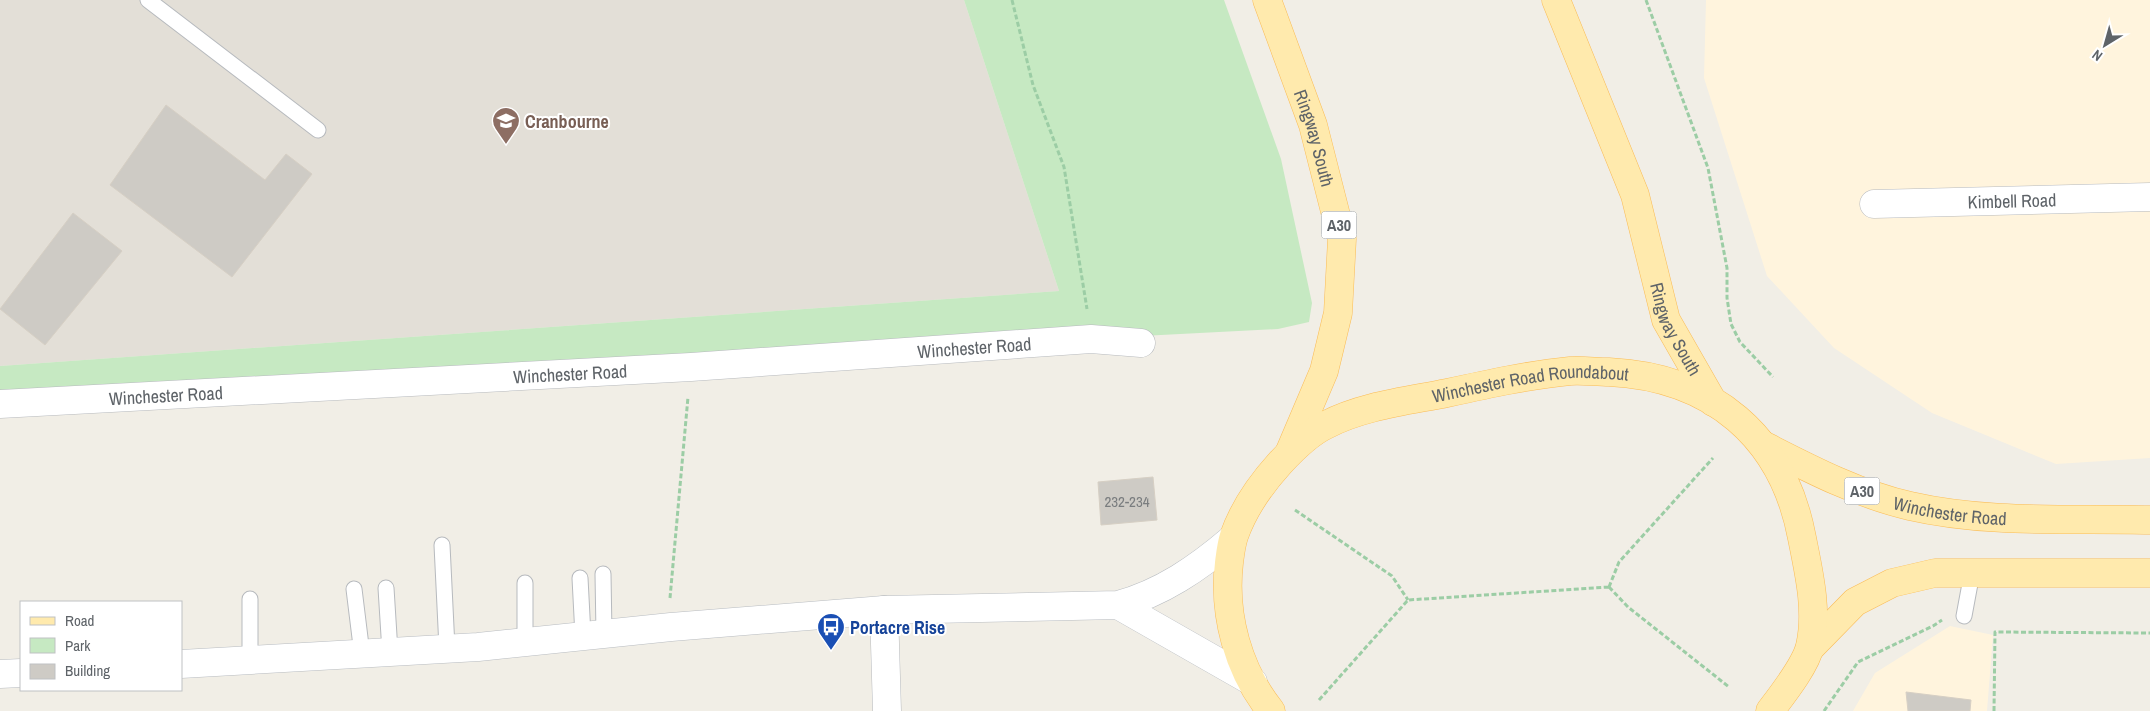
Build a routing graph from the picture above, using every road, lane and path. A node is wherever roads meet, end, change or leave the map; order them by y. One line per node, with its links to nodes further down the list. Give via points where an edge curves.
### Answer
1 (148, 0): 6 (lane)
2 (1012, 0): 9 (path, via 1034,85 1064,167)
3 (1267, 0): 16 (main road, Ringway South / A30, via 1313,125 1342,239 1338,313 1324,372)
4 (1646, 0): 12 (path, via 1708,168 1727,268 1727,298 1732,324 1740,342)
5 (1561, 5): 13 (main road, Ringway South, via 1635,195 1666,320)
6 (318, 130)
7 (2150, 197): 8 (street, Kimbell Road)
8 (1874, 204)
9 (1091, 339): 10 (street, Winchester Road); 11 (street, Winchester Road)
10 (1141, 342)
11 (690, 366): 14 (street, Winchester Road); 32 (path)
12 (1774, 377)
13 (1713, 402): 15 (main road, Winchester Road Roundabout, via 1737,417); 16 (main road, Winchester Road Roundabout, via 1666,381 1624,373 1573,371 1506,380 1356,412 1324,425)
14 (0, 404)
15 (1763, 445): 19 (main road, Winchester Road / A30, via 1840,483 1910,506 1969,516); 41 (main road, Winchester Road Roundabout, via 1785,480 1797,514 1813,606)
16 (1290, 453): 20 (main road, Winchester Road Roundabout, via 1268,476)
17 (1713, 458): 27 (path, via 1619,562)
18 (1295, 510): 31 (path, via 1392,576)
19 (2150, 520)
20 (1232, 539): 33 (street, via 1163,589); 48 (main road, Winchester Road Roundabout, via 1226,589 1236,647)
21 (442, 545): 40 (lane)
22 (1972, 573): 23 (main road); 36 (lane); 41 (main road, via 1934,573 1887,585 1855,602)
23 (2150, 573)
24 (603, 574): 38 (lane)
25 (580, 578): 38 (lane)
26 (525, 583): 39 (lane)
27 (1609, 587): 31 (path); 49 (path, via 1628,607)
28 (386, 588): 42 (lane)
29 (354, 589): 43 (lane)
30 (250, 599): 44 (lane)
31 (1408, 600): 50 (path)
32 (670, 601)
33 (1118, 605): 34 (street); 48 (street)
34 (884, 610): 38 (street); 51 (street)
35 (1946, 616): 54 (path, via 1933,626 1858,662)
36 (1964, 616)
37 (2150, 633): 55 (path, via 1995,632)
38 (594, 635): 39 (street)
39 (525, 642): 40 (street)
40 (447, 648): 42 (street)
41 (1810, 648): 53 (main road, Winchester Road Roundabout)
42 (390, 652): 43 (street)
43 (362, 654): 44 (street)
44 (250, 660): 45 (street)
45 (182, 664)
46 (20, 673): 47 (street)
47 (0, 674)
48 (1253, 682): 52 (main road, Winchester Road Roundabout)
49 (1729, 687)
50 (1319, 700)
51 (887, 711)
52 (1271, 711)
53 (1770, 711)
54 (1824, 711)
55 (1994, 711)

